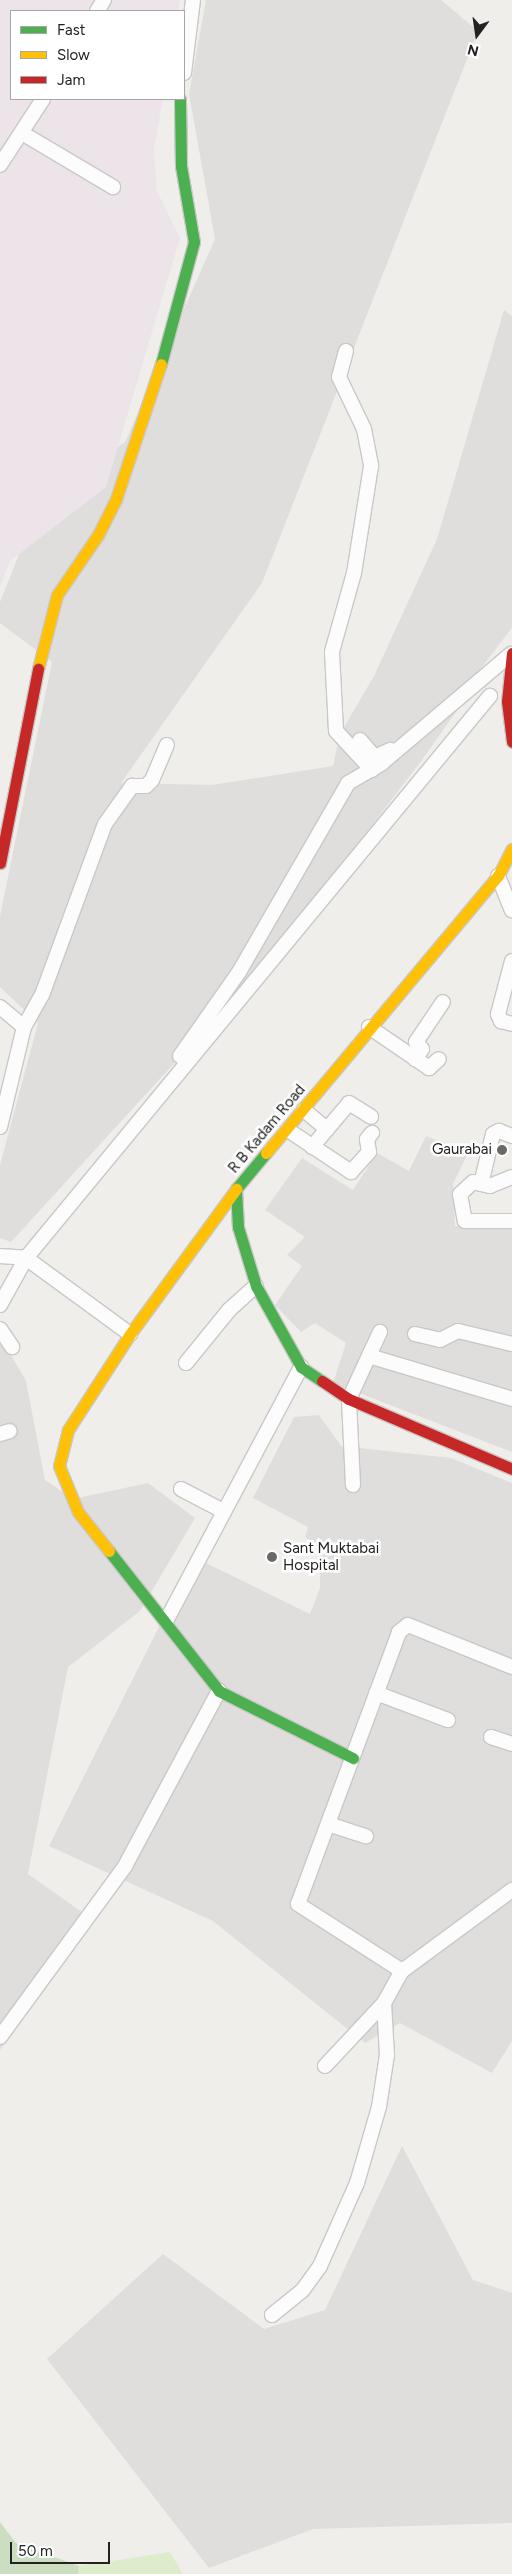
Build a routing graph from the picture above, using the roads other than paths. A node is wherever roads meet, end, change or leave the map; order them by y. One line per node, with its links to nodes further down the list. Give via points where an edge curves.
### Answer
1 (193, 0): 2 (street)
2 (185, 65)
3 (43, 100): 5 (street)
4 (180, 100): 20 (street, via 181,166 194,242 149,410 116,499 98,535 57,595 47,624)
5 (22, 133): 6 (street); 7 (street)
6 (0, 164)
7 (113, 187)
8 (346, 350): 18 (street, via 339,377 362,423 371,466 354,573 332,652 336,731)
9 (511, 654): 10 (street); 12 (street)
10 (478, 684): 11 (street); 17 (street)
11 (490, 696): 12 (street); 29 (street)
12 (507, 701): 15 (street)
13 (408, 731): 17 (street)
14 (360, 740): 17 (street, via 375,758)
15 (512, 742)
16 (167, 745): 27 (street, via 152,780 146,786 132,786 113,806 42,995)
17 (391, 752): 18 (street)
18 (372, 770): 29 (street, via 348,783 239,972)
19 (512, 849): 21 (street, R B Kadam Road)
20 (0, 863)
21 (498, 876): 22 (street); 28 (street, R B Kadam Road)
22 (512, 910)
23 (512, 961): 26 (street, via 498,1014 501,1021)
24 (443, 1002): 28 (street, via 416,1042 426,1055)
25 (0, 1008): 27 (street)
26 (512, 1024)
27 (24, 1027): 32 (street)
28 (368, 1027): 30 (street, R B Kadam Road)
29 (159, 1091): 43 (street)
30 (304, 1110): 33 (street); 34 (street, R B Kadam Road)
31 (371, 1117): 33 (street, via 349,1103)
32 (0, 1127)
33 (327, 1128): 37 (street)
34 (288, 1130): 37 (street); 40 (street, R B Kadam Road)
35 (372, 1133): 37 (street, via 367,1139 369,1152 351,1172)
36 (512, 1136): 39 (street, via 499,1131 493,1134)
37 (312, 1146)
38 (512, 1177): 39 (street, via 490,1186)
39 (481, 1184): 41 (street, via 466,1185 460,1194 466,1222)
40 (236, 1189): 44 (street, R B Kadam Road, via 238,1227); 48 (street)
41 (512, 1221)
42 (0, 1256): 43 (street)
43 (26, 1258): 45 (street); 48 (street)
44 (256, 1286): 53 (street, via 229,1310); 54 (street, R B Kadam Road)
45 (0, 1305)
46 (0, 1329): 51 (street)
47 (380, 1332): 52 (street)
48 (130, 1334): 61 (street, via 68,1430 59,1466 78,1512)
49 (415, 1334): 50 (street, via 440,1340 458,1331)
50 (512, 1344)
51 (12, 1347)
52 (369, 1356): 55 (street); 56 (street)
53 (186, 1363)
54 (301, 1367): 55 (street, R B Kadam Road); 60 (street)
55 (349, 1398): 57 (street, R B Kadam Road); 58 (street)
56 (512, 1399)
57 (512, 1469)
58 (353, 1485)
59 (181, 1489): 60 (street)
60 (223, 1511): 61 (street)
61 (166, 1621): 63 (street)
62 (512, 1666): 64 (street, via 408,1625 398,1632)
63 (219, 1691): 68 (street); 74 (street, via 125,1866)
64 (376, 1693): 65 (street); 68 (street)
65 (448, 1720)
66 (491, 1737): 67 (street)
67 (512, 1744)
68 (353, 1758): 69 (street)
69 (328, 1824): 70 (street); 72 (street, via 298,1904)
70 (366, 1836)
71 (512, 1890): 72 (street)
72 (402, 1971): 73 (street)
73 (384, 2003): 75 (street); 76 (street, via 387,2055 379,2107 357,2183 320,2266 302,2291)
74 (0, 2037)
75 (325, 2066)
76 (272, 2315)

